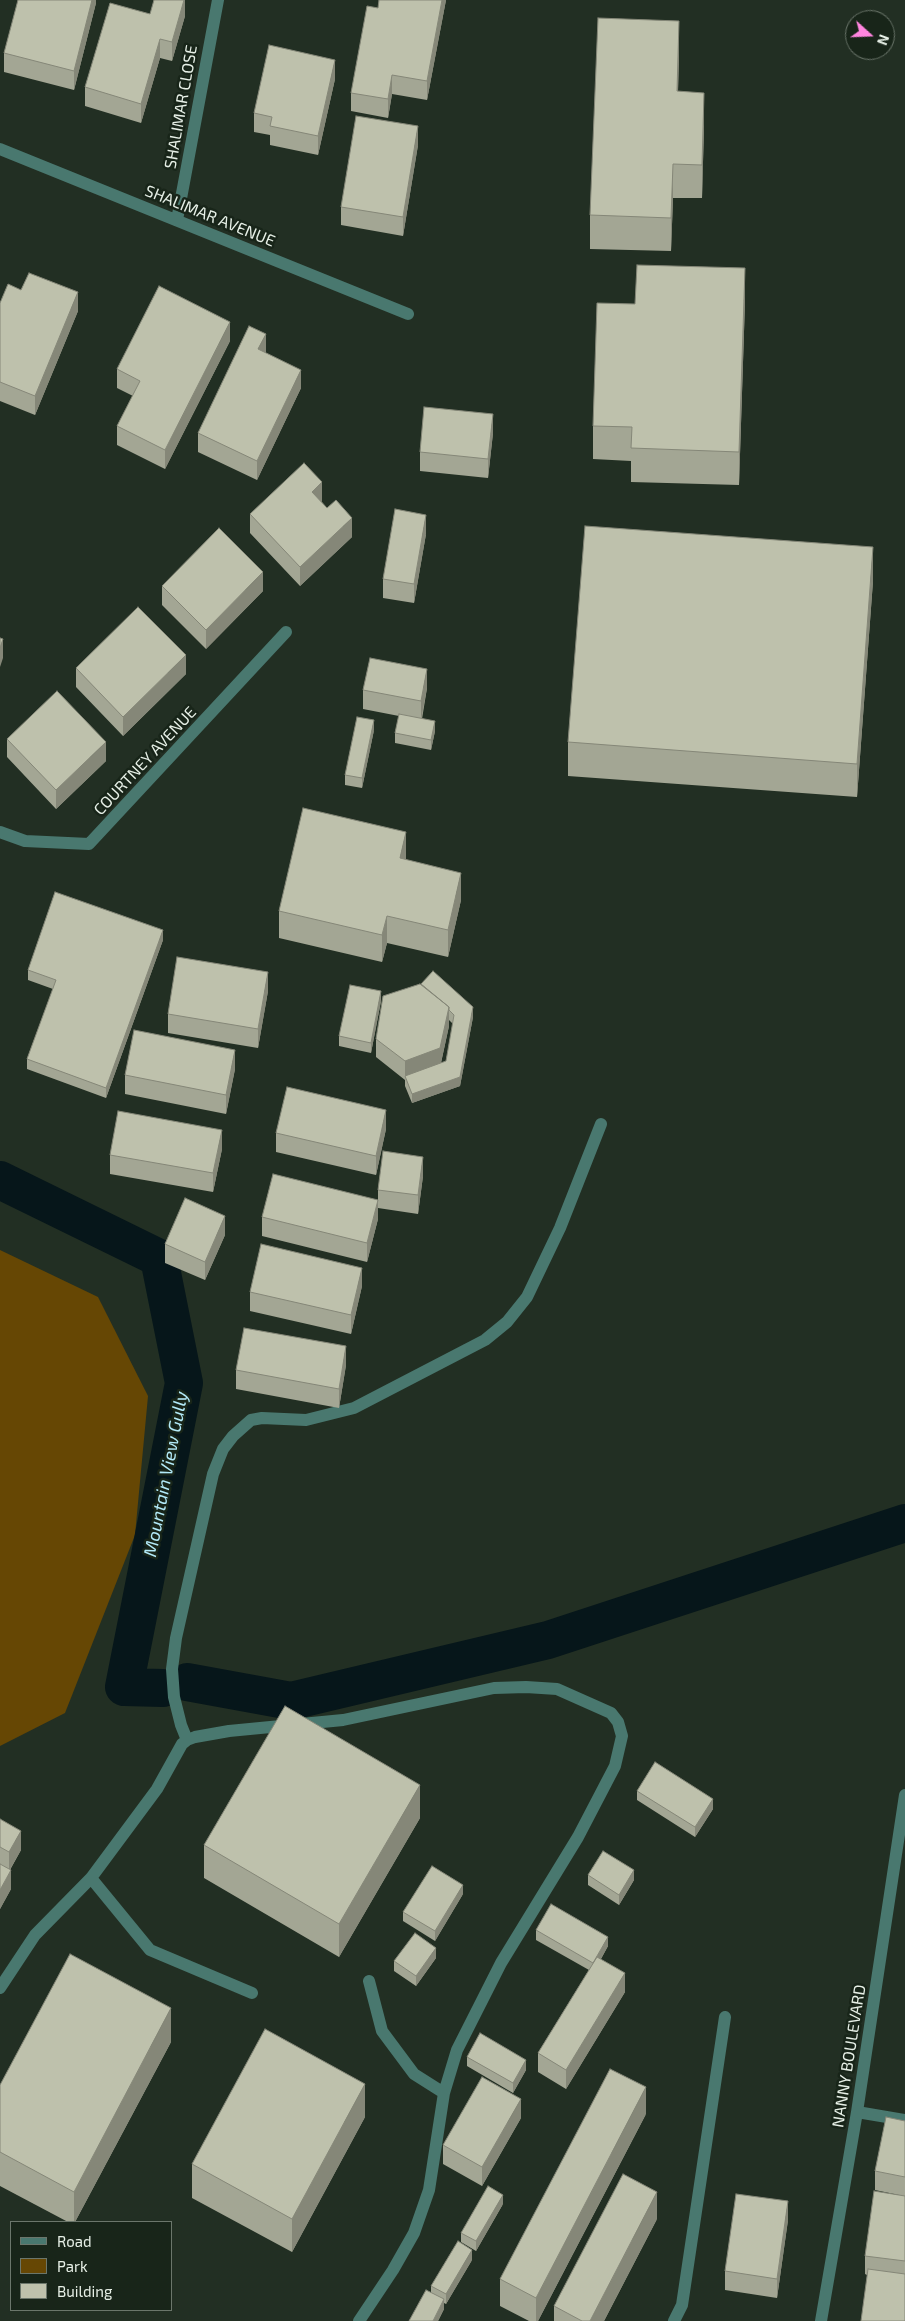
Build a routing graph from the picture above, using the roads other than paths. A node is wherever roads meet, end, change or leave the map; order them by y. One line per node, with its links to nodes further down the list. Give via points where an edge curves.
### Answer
1 (218, 0): 3 (street, SHALIMAR CLOSE)
2 (0, 149): 3 (street, SHALIMAR AVENUE)
3 (177, 220): 4 (street, SHALIMAR AVENUE)
4 (408, 314)
5 (286, 632): 6 (street, COURTNEY AVENUE, via 89,844 25,841)
6 (0, 832)
7 (601, 1124): 8 (street, via 560,1228 527,1297 507,1322 485,1340 354,1408 306,1420 251,1420 223,1449 213,1474 172,1669 174,1697)
8 (187, 1740): 10 (street, via 157,1789); 15 (street, via 229,1731 343,1720 494,1688 557,1689 611,1713 618,1722 622,1736 616,1766 578,1837 501,1963 457,2050)
9 (905, 1795): 16 (street, NANNY BOULEVARD)
10 (91, 1878): 12 (street, via 35,1935); 13 (street, via 150,1950)
11 (369, 1981): 15 (street, via 382,2031 414,2074)
12 (0, 1988)
13 (252, 1993)
14 (725, 2017): 19 (street, via 682,2304)
15 (444, 2094): 18 (street, via 428,2190 414,2233)
16 (857, 2112): 17 (street); 20 (street, NANNY BOULEVARD)
17 (905, 2120)
18 (359, 2321)
19 (674, 2321)
20 (821, 2321)

